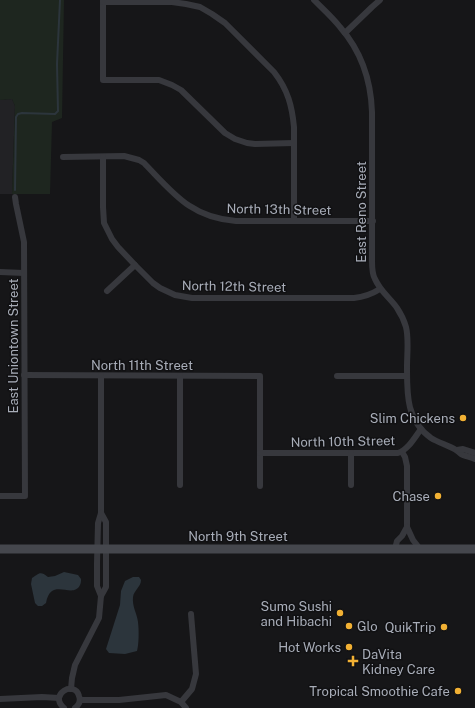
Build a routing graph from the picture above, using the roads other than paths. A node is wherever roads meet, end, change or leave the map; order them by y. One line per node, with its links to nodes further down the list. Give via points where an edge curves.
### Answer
1 (314, 0): 4 (street, East Reno Street)
2 (380, 0): 4 (street)
3 (103, 1): 5 (street, via 192,5 207,10 225,23 280,80 291,104); 5 (street, via 103,80 164,81 186,94 225,133 235,139 255,144)
4 (345, 33): 10 (street, East Reno Street, via 362,62 372,99)
5 (294, 143): 9 (street)
6 (63, 157): 7 (street, North 13th Street)
7 (103, 157): 9 (street, North 13th Street, via 124,156 139,160 180,199 210,216 236,221); 11 (street, North 12th Street, via 104,223 112,239)
8 (15, 197): 13 (street, East Uniontown Street, via 24,242)
9 (294, 221): 10 (street, North 13th Street)
10 (373, 221): 14 (street, East Reno Street, via 373,271)
11 (135, 265): 14 (street, North 12th Street, via 165,291 192,298 354,298 366,296); 15 (street)
12 (0, 272): 13 (street)
13 (24, 273): 16 (street, East Uniontown Street)
14 (380, 289): 20 (street, East Reno Street, via 397,307 406,327)
15 (107, 291)
16 (24, 375): 17 (street, North 11th Street); 31 (street, East Uniontown Street, via 24,496)
17 (101, 376): 18 (street, North 11th Street); 32 (street)
18 (180, 376): 24 (street, North 11th Street, via 260,376); 28 (street)
19 (337, 376): 20 (street)
20 (407, 376): 21 (street, East Reno Street, via 410,407)
21 (421, 429): 22 (street, via 432,438); 23 (street, North 10th Street)
22 (457, 450): 26 (street); 27 (street)
23 (402, 452): 25 (street, North 10th Street); 33 (street, via 407,466)
24 (260, 453): 25 (street, North 10th Street); 30 (street)
25 (351, 453): 29 (street)
26 (475, 453)
27 (475, 459)
28 (180, 485)
29 (351, 485)
30 (260, 486)
31 (0, 496)
32 (101, 513): 35 (street); 36 (street, via 106,522)
33 (407, 527): 37 (street, via 397,541); 38 (street)
34 (0, 548): 35 (main road, North 9th Street)
35 (97, 548): 36 (main road, North 9th Street); 40 (street, via 97,586)
36 (107, 548): 37 (main road, North 9th Street); 40 (street, via 106,587)
37 (395, 549): 38 (main road, North 9th Street)
38 (420, 549): 39 (main road, North 9th Street)
39 (475, 549)
40 (101, 596): 42 (street, via 99,618 75,665)
41 (191, 614): 47 (street, via 196,674 192,689)
42 (71, 689): 43 (street, via 63,691); 45 (street, via 78,692)
43 (59, 698): 44 (street); 48 (street)
44 (0, 699)
45 (80, 700): 46 (street); 49 (street)
46 (119, 700): 47 (street, via 166,696); 50 (street)
47 (181, 702): 51 (street)
48 (64, 708)
49 (75, 708)
50 (118, 708)
51 (186, 708)

